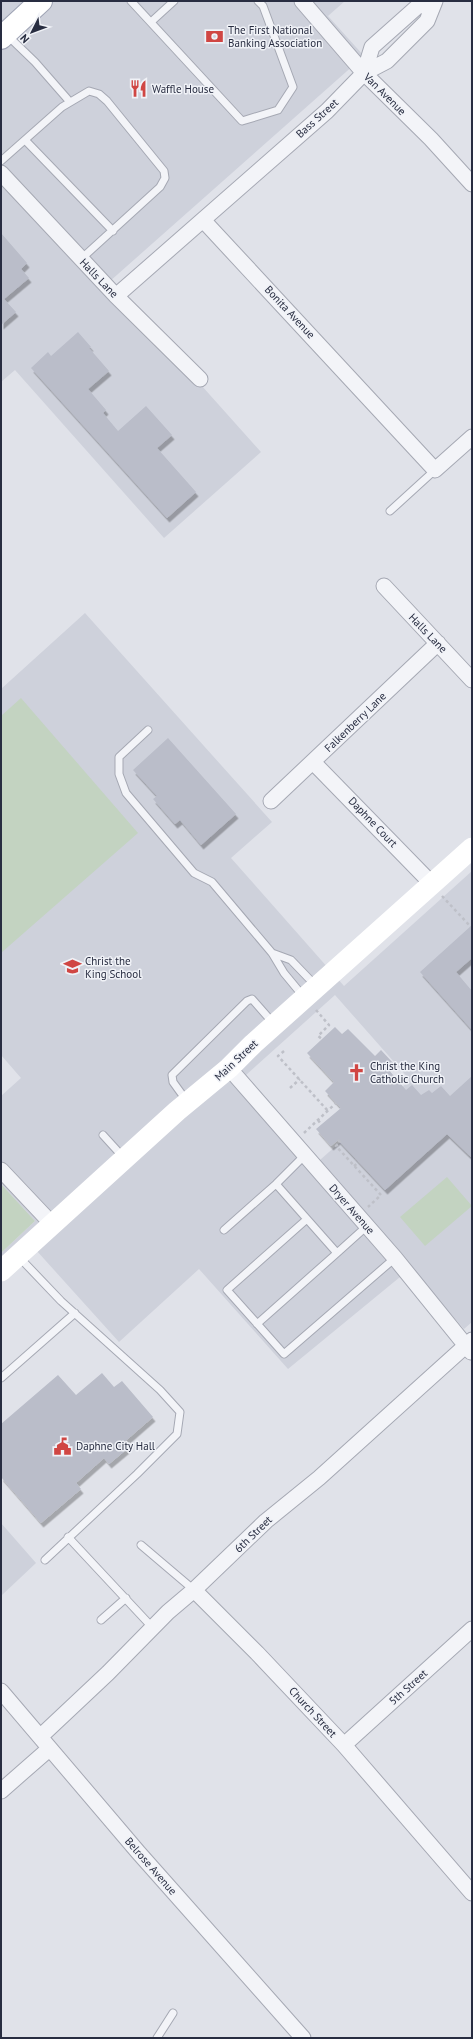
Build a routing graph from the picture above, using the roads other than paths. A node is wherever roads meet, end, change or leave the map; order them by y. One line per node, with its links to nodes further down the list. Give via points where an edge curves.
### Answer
1 (41, 1): 8 (main road)
2 (131, 1): 7 (lane)
3 (174, 1): 7 (lane)
4 (435, 1): 9 (street, via 427,21 388,61); 9 (street, via 417,7 372,46)
5 (303, 2): 9 (street, Van Avenue)
6 (263, 3): 7 (lane, via 293,87 278,110 242,122)
7 (151, 22)
8 (3, 36): 10 (lane, via 35,62)
9 (364, 73): 14 (street, Van Avenue); 15 (street, Bass Street, via 327,111)
10 (70, 102): 11 (lane); 16 (lane, via 89,91 99,94 164,171 165,178 160,187)
11 (25, 140): 12 (lane); 16 (lane)
12 (1, 161)
13 (1, 173): 17 (street, Halls Lane)
14 (472, 184)
15 (203, 220): 18 (street); 21 (street, Bonita Avenue)
16 (112, 231): 17 (lane)
17 (81, 260): 18 (street, Halls Lane)
18 (116, 296): 19 (street, Halls Lane)
19 (200, 379)
20 (472, 437): 21 (street)
21 (435, 470): 22 (lane)
22 (390, 511)
23 (384, 586): 24 (street, Halls Lane)
24 (438, 643): 25 (street, Halls Lane); 27 (street, Falkenberry Lane)
25 (472, 680)
26 (148, 730): 31 (lane, via 119,758 119,774 126,793 194,873 212,882)
27 (313, 762): 28 (street, Falkenberry Lane); 30 (street, Daphne Court)
28 (271, 801)
29 (472, 848): 30 (main road, Main Street)
30 (436, 890): 32 (main road, Main Street)
31 (272, 953): 32 (lane, via 284,973); 32 (lane, via 291,960)
32 (310, 992): 33 (main road, Main Street)
33 (275, 1024): 34 (main road, Main Street); 35 (lane, via 252,999 247,1001 172,1075 173,1082)
34 (228, 1068): 35 (main road, Main Street); 37 (street, Dryer Avenue)
35 (188, 1102): 38 (main road, Main Street)
36 (103, 1135): 38 (lane)
37 (305, 1155): 40 (lane); 42 (street, Dryer Avenue)
38 (124, 1159): 43 (main road, Main Street)
39 (1, 1170): 43 (street)
40 (276, 1184): 41 (lane); 44 (lane)
41 (307, 1219): 45 (lane); 50 (lane, via 227,1290)
42 (363, 1221): 45 (lane); 47 (street, Dryer Avenue)
43 (53, 1225): 46 (main road, Main Street)
44 (224, 1230)
45 (338, 1253): 50 (lane)
46 (17, 1255): 48 (main road, Main Street); 49 (lane)
47 (395, 1258): 50 (lane, via 284,1354); 51 (street, Dryer Avenue)
48 (1, 1271)
49 (75, 1313): 52 (lane); 53 (lane, via 160,1390 180,1412 177,1434)
50 (257, 1324)
51 (470, 1346): 56 (street, 6th Street, via 266,1521)
52 (1, 1378)
53 (68, 1537): 55 (lane); 57 (lane)
54 (141, 1545): 56 (lane, Church Street)
55 (45, 1560)
56 (194, 1590): 59 (street, 6th Street); 63 (street, Church Street)
57 (126, 1598): 58 (lane); 59 (lane)
58 (102, 1620)
59 (152, 1627): 62 (street, 6th Street)
60 (472, 1629): 63 (street, 5th Street)
61 (1, 1691): 62 (street, Belrose Avenue)
62 (41, 1736): 64 (street, Belrose Avenue)
63 (344, 1745): 66 (street, Church Street)
64 (49, 1749): 65 (street); 69 (street, Belrose Avenue)
65 (1, 1791)
66 (472, 1893)
67 (173, 2013): 68 (lane)
68 (157, 2038)
69 (303, 2038)

